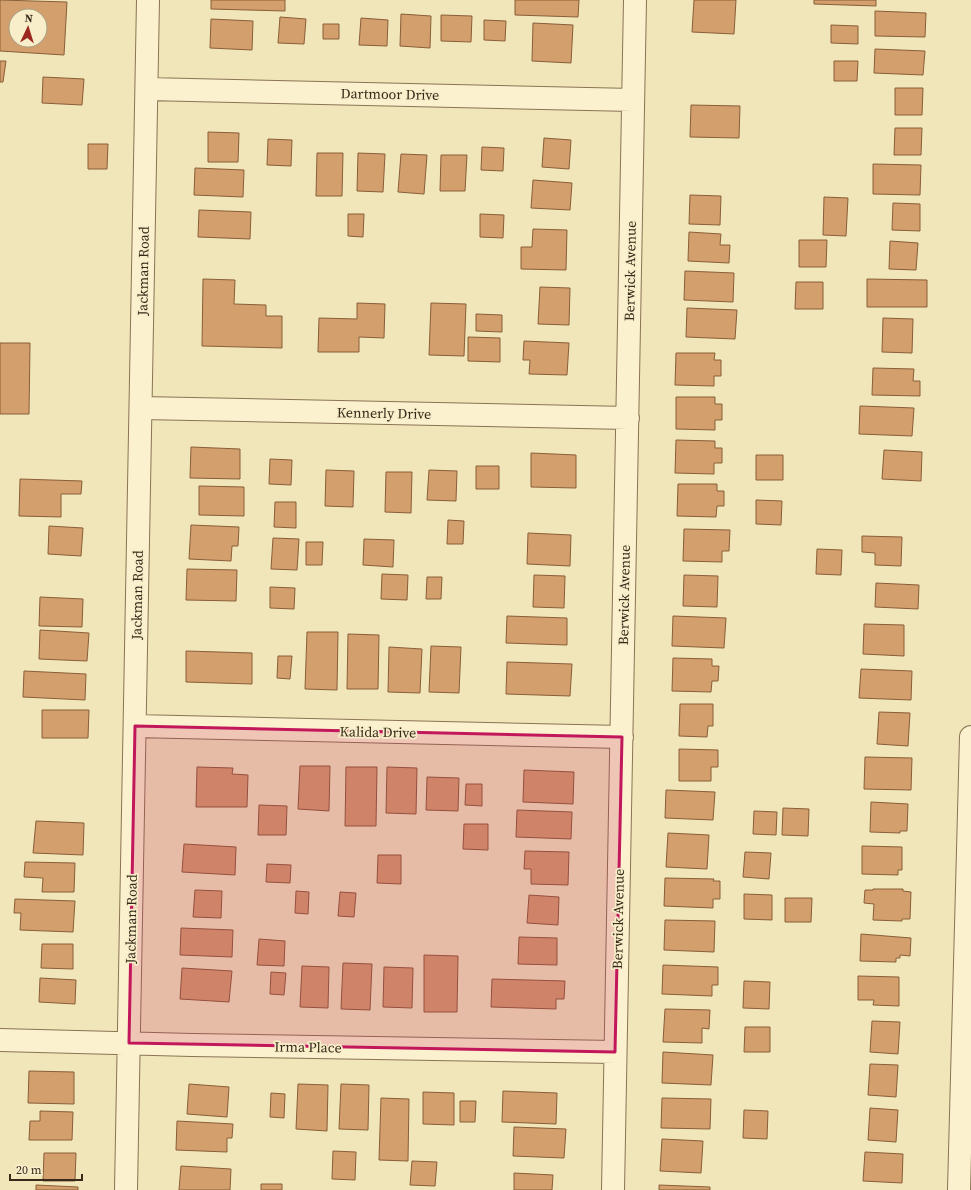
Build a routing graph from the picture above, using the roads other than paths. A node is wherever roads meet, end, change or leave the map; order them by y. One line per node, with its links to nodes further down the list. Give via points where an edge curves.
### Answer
1 (148, 0): 3 (street, Jackman Road)
2 (635, 0): 4 (street, Berwick Avenue)
3 (147, 89): 4 (street, Dartmoor Drive); 5 (street, Jackman Road)
4 (633, 100): 6 (street, Berwick Avenue)
5 (141, 408): 6 (street, Kennerly Drive); 7 (street, Jackman Road)
6 (628, 418): 8 (street, Berwick Avenue)
7 (135, 726): 8 (street, Kalida Drive); 11 (street, Jackman Road)
8 (622, 737): 12 (street, Berwick Avenue)
9 (971, 737): 15 (street)
10 (0, 1040): 11 (street, Irma Place)
11 (129, 1043): 12 (street, Irma Place); 13 (street, Jackman Road)
12 (615, 1052): 14 (street, Berwick Avenue)
13 (126, 1190)
14 (613, 1190)
15 (959, 1190)

